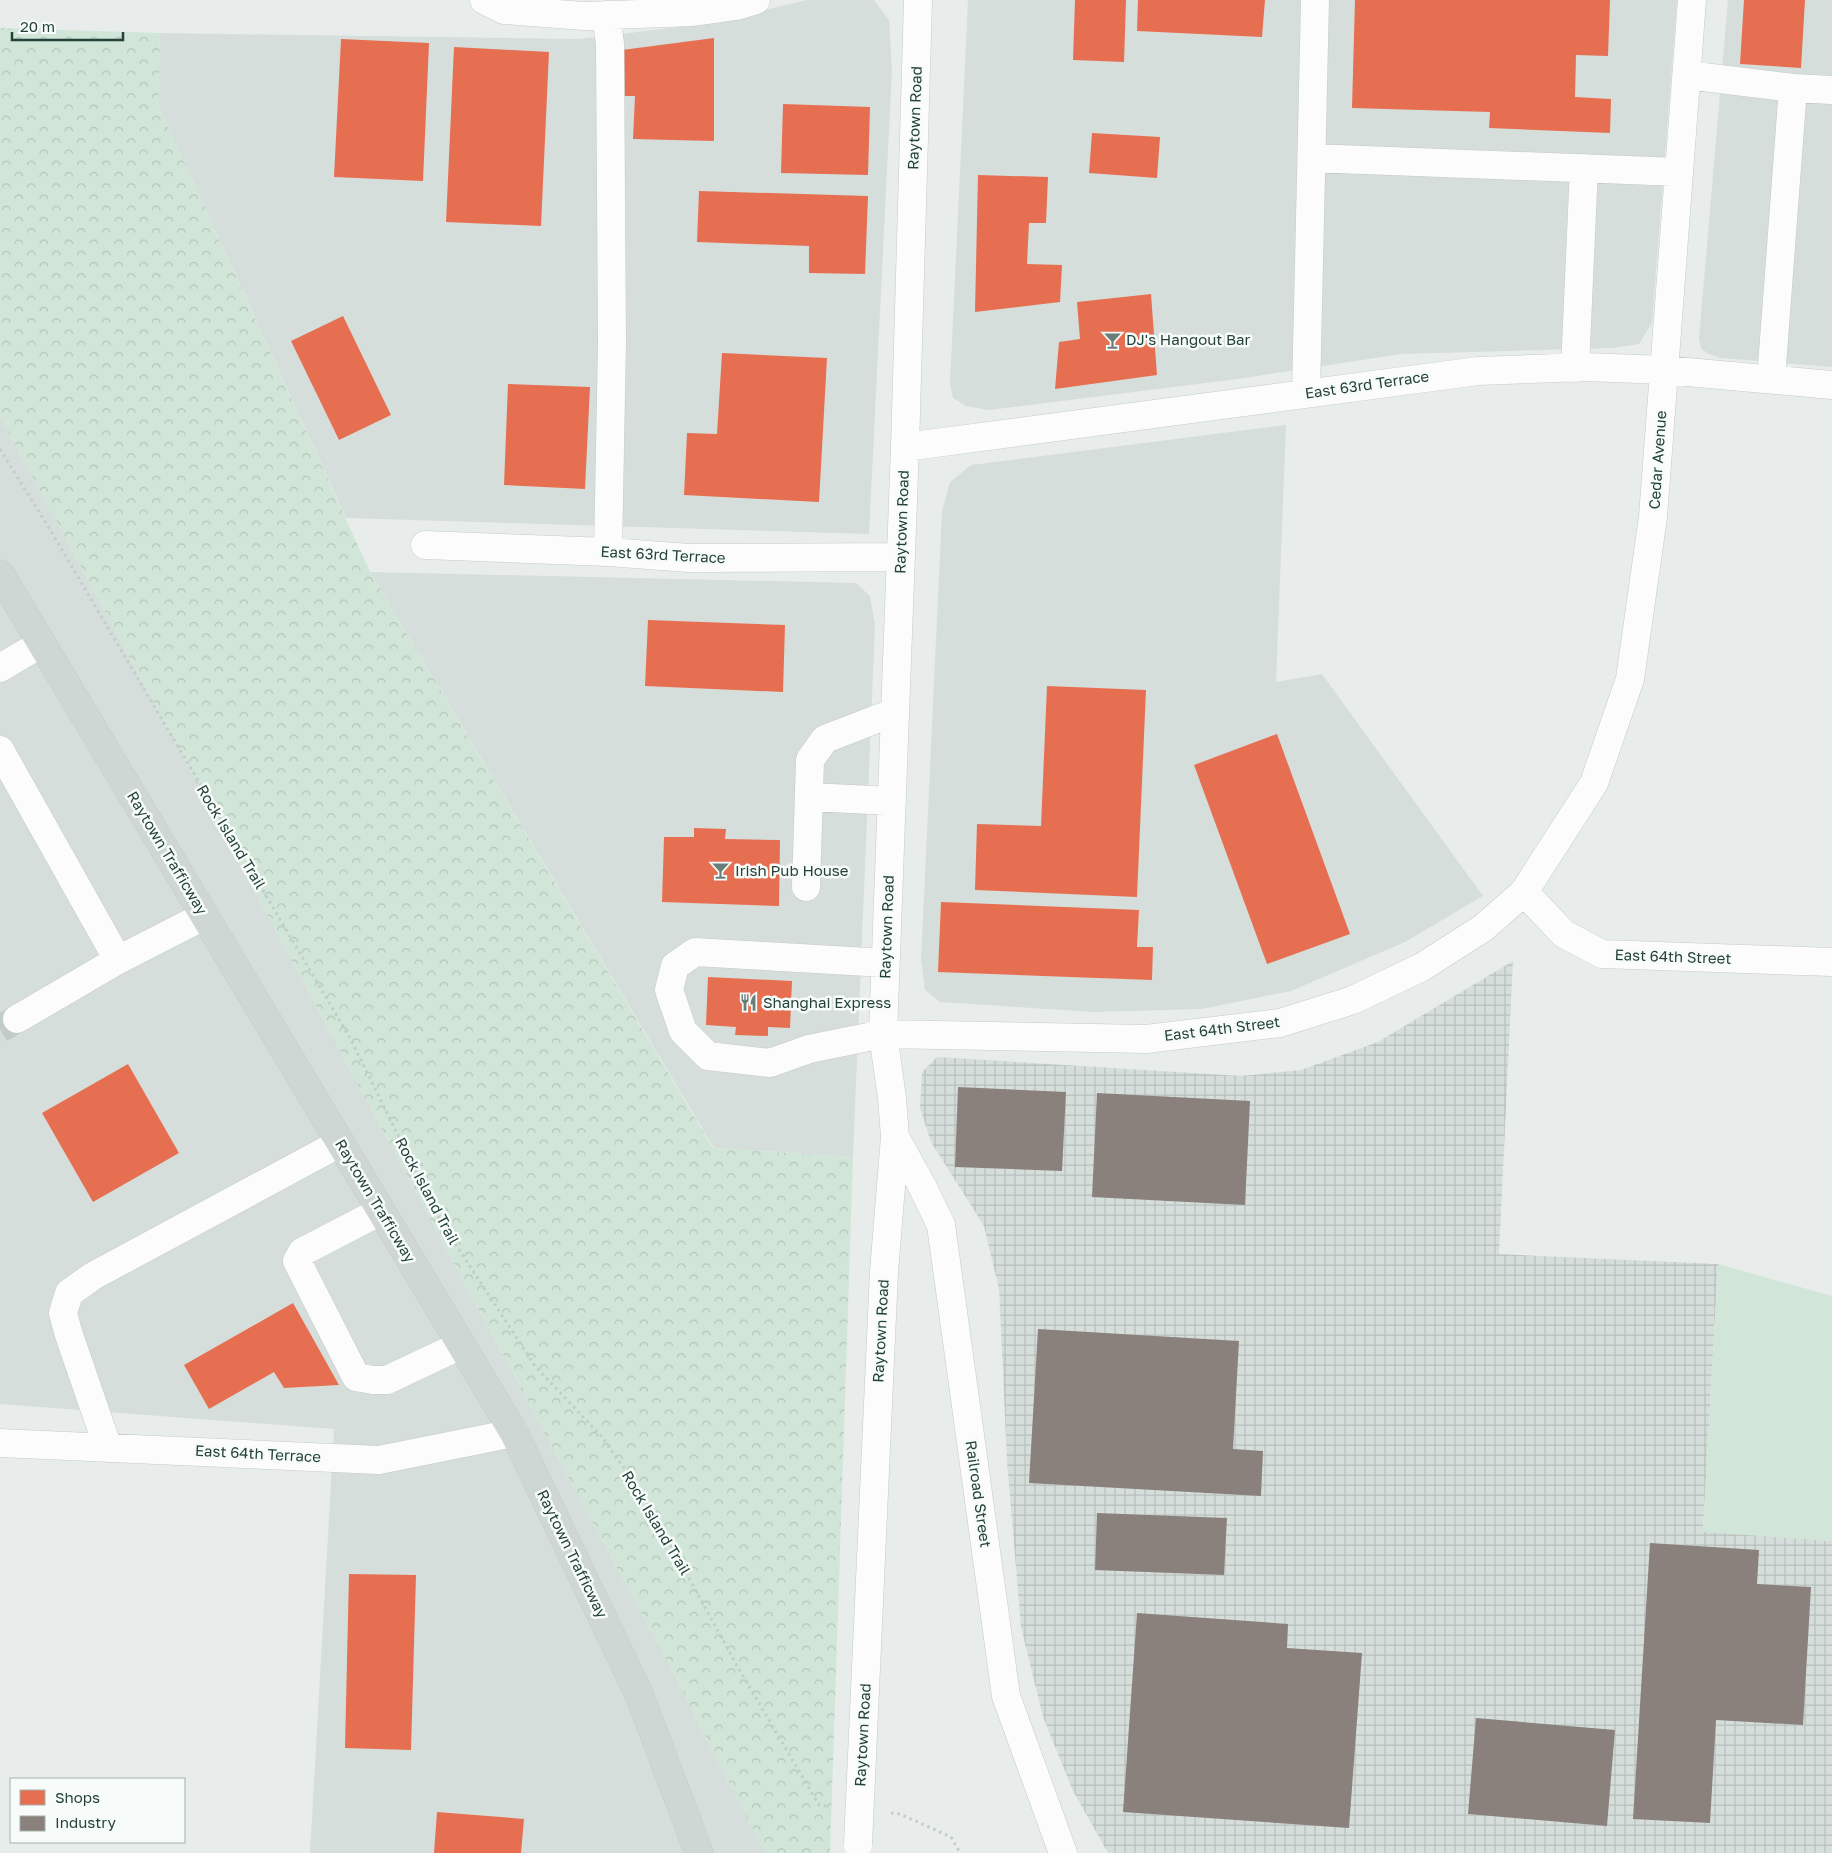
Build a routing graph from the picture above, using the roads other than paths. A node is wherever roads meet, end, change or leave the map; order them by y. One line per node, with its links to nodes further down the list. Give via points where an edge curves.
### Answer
1 (484, 0): 6 (street, via 504,10)
2 (756, 0): 6 (street, via 693,12)
3 (918, 0): 18 (street, Raytown Road)
4 (1315, 0): 10 (street)
5 (1692, 0): 7 (street, Cedar Avenue)
6 (606, 15): 20 (street, via 610,44 612,333)
7 (1687, 75): 8 (street); 12 (street, Cedar Avenue)
8 (1793, 88): 9 (street); 15 (street)
9 (1832, 90)
10 (1312, 158): 11 (street); 17 (street)
11 (1584, 168): 12 (street); 13 (street)
12 (1680, 172): 14 (street, Cedar Avenue)
13 (1575, 368): 14 (street, East 63rd Terrace); 17 (street, East 63rd Terrace, via 1478,371)
14 (1664, 370): 15 (street, East 63rd Terrace); 30 (street, Cedar Avenue, via 1654,517 1630,679 1594,783)
15 (1771, 379): 16 (street, East 63rd Terrace)
16 (1832, 385)
17 (1306, 394): 18 (street, East 63rd Terrace)
18 (905, 447): 21 (street, Raytown Road)
19 (425, 545): 20 (street, East 63rd Terrace)
20 (608, 552): 21 (street, East 63rd Terrace, via 690,558)
21 (900, 556): 25 (street, Raytown Road)
22 (0, 574): 23 (main road, Raytown Trafficway)
23 (41, 644): 24 (street); 31 (main road, Raytown Trafficway)
24 (0, 668)
25 (895, 712): 27 (street, via 825,739 810,760); 28 (street, Raytown Road)
26 (0, 750): 32 (street)
27 (810, 797): 28 (street); 29 (street)
28 (892, 801): 34 (street, Raytown Road)
29 (806, 887)
30 (1524, 892): 33 (street, East 64th Street, via 1564,934 1602,954); 36 (street, East 64th Street, via 1483,928 1422,967 1352,1000 1280,1023 1146,1038)
31 (204, 916): 32 (street); 38 (main road, Raytown Trafficway)
32 (118, 960): 35 (street)
33 (1832, 962)
34 (885, 963): 36 (street, Raytown Road); 36 (street, East 64th Street, via 695,952 675,966 669,990 683,1030 708,1056 770,1063 809,1049)
35 (17, 1019)
36 (883, 1034): 37 (street, Raytown Road)
37 (895, 1137): 44 (street, Raytown Road, bridge, via 884,1272); 46 (street, Railroad Street, via 941,1225 1006,1696)
38 (340, 1143): 39 (main road, Raytown Trafficway); 43 (street, via 93,1276 69,1293 63,1313)
39 (381, 1211): 40 (main road, Raytown Trafficway); 40 (street, via 302,1252 297,1261 356,1377 387,1380)
40 (461, 1345): 41 (main road, Raytown Trafficway)
41 (514, 1433): 43 (street, East 64th Terrace, via 379,1460); 45 (main road, Raytown Trafficway, via 639,1694)
42 (0, 1443): 43 (street, East 64th Terrace)
43 (108, 1448)
44 (858, 1848)
45 (699, 1853)
46 (1063, 1853)

